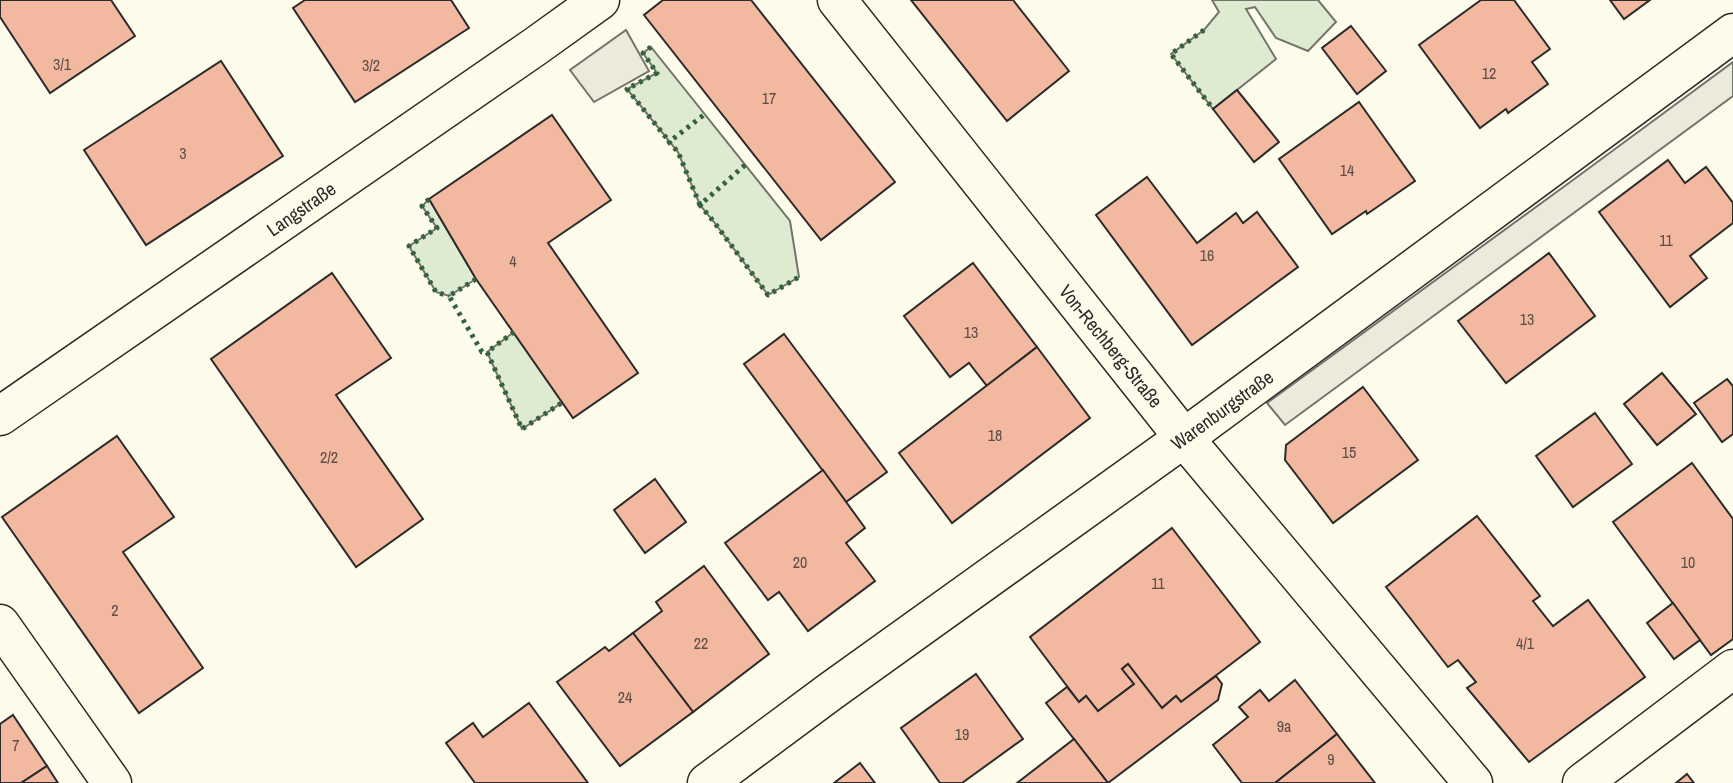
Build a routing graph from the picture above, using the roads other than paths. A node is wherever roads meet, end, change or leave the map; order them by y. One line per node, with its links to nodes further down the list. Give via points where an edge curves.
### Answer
1 (600, 0): 4 (street, Langstraße)
2 (837, 0): 5 (street, Von-Rechberg-Straße)
3 (1733, 33): 5 (street, Warenburgstraße)
4 (0, 416)
5 (1184, 438): 9 (street, Warenburgstraße); 10 (street, Von-Rechberg-Straße)
6 (0, 624): 8 (street)
7 (1733, 669): 11 (street)
8 (112, 783)
9 (708, 783)
10 (1474, 783)
11 (1582, 783)

